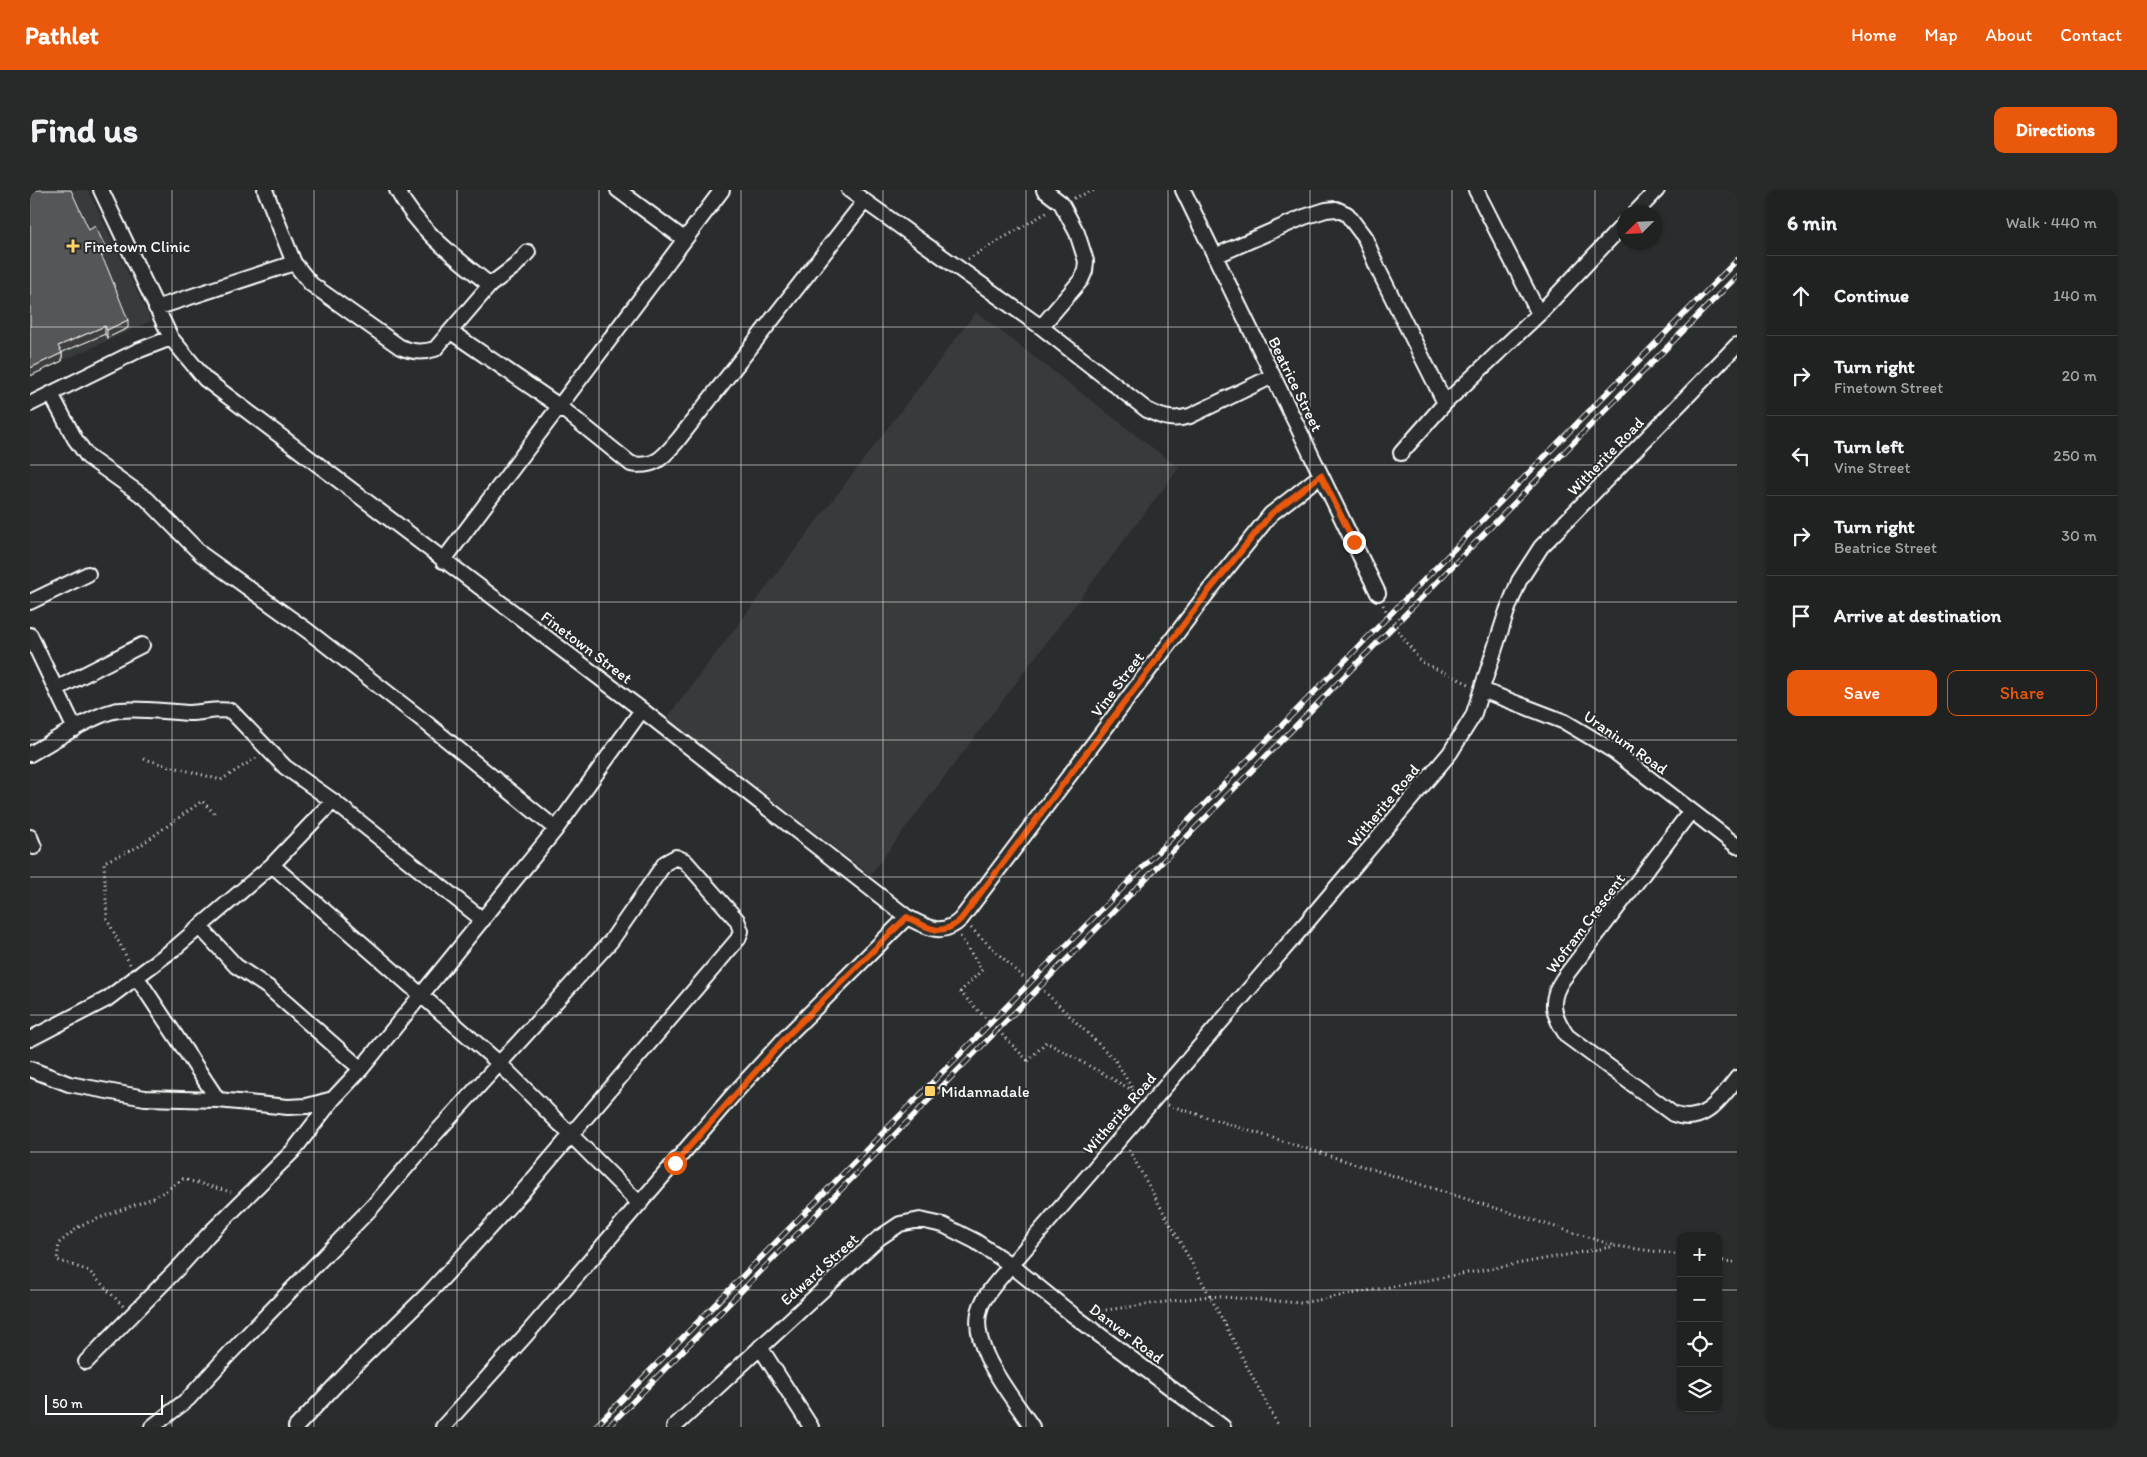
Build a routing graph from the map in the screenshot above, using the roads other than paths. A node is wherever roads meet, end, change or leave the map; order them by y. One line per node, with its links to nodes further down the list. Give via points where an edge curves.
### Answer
1 (102, 190): 19 (street, Finetown Street)
2 (265, 190): 17 (street)
3 (397, 190): 18 (street, via 427,232)
4 (618, 190): 14 (street)
5 (722, 190): 14 (street)
6 (849, 190): 11 (street)
7 (1044, 190): 21 (street, via 1061,203 1083,247 1086,261 1081,280)
8 (1183, 190): 16 (street, Beatrice Street)
9 (1476, 190): 20 (street)
10 (1658, 190): 12 (street)
11 (864, 202): 21 (street); 29 (street, via 678,440 654,464 631,464)
12 (1643, 205)
13 (1617, 231): 20 (street)
14 (684, 239): 29 (street)
15 (528, 252): 18 (street)
16 (1215, 256): 25 (street, Beatrice Street); 27 (street, via 1318,212 1336,209 1346,214 1365,238)
17 (294, 263): 19 (street); 22 (street, via 311,284 400,347 412,352 435,349)
18 (490, 285): 22 (street)
19 (156, 308): 23 (street, Finetown Street)
20 (1539, 314): 27 (street)
21 (1040, 327): 25 (street, via 1147,410 1162,418 1177,420 1190,416)
22 (451, 332): 29 (street)
23 (171, 338): 26 (street, via 137,351); 32 (street, Finetown Street, via 204,379)
24 (1737, 346): 39 (street, Witherite Road, via 1542,546 1519,582)
25 (1273, 376): 31 (street, Beatrice Street)
26 (51, 394): 28 (street); 45 (street, via 88,457 147,499 201,554 308,631)
27 (1444, 403): 30 (street)
28 (30, 404)
29 (559, 406): 32 (street)
30 (1401, 453)
31 (1321, 475): 34 (street, Beatrice Street); 50 (street, Vine Street, via 1271,514)
32 (443, 561): 40 (street, Finetown Street)
33 (88, 574): 35 (street)
34 (1378, 593)
35 (30, 602)
36 (30, 635): 38 (street)
37 (142, 646): 38 (street)
38 (56, 689): 41 (street)
39 (1482, 690): 44 (street, Uranium Road, via 1565,722 1615,752); 63 (street, Witherite Road, via 1473,716 1450,753)
40 (642, 710): 45 (street); 48 (street, Finetown Street)
41 (75, 728): 42 (street); 43 (street, via 119,710 231,711 285,767)
42 (30, 754)
43 (333, 801): 47 (street); 49 (street)
44 (1691, 811): 46 (street, Uranium Road); 58 (street, Wofram Crescent, via 1555,990 1556,1020 1567,1036 1673,1114 1684,1118 1702,1114 1714,1106)
45 (556, 828): 49 (street)
46 (1737, 846)
47 (272, 865): 51 (street); 53 (street)
48 (907, 917): 50 (street, Finetown Street, via 927,927 943,930); 62 (street, via 787,1036)
49 (483, 920): 53 (street)
50 (957, 923)
51 (200, 927): 52 (street); 56 (street, via 236,966 269,988)
52 (136, 976): 54 (street, via 108,999); 60 (street)
53 (419, 995): 55 (street); 56 (street)
54 (30, 1040)
55 (499, 1063): 61 (street); 61 (street, via 611,941 665,863 676,857 685,861 737,920 741,932); 66 (street, via 343,1238 188,1399)
56 (361, 1068): 59 (street)
57 (30, 1069): 60 (street, via 91,1089 145,1098)
58 (1737, 1078)
59 (333, 1098): 60 (street, via 307,1106 288,1107); 65 (street, via 293,1151)
60 (218, 1100)
61 (570, 1135): 62 (street); 67 (street, via 429,1293)
62 (640, 1204): 68 (street)
63 (1011, 1265): 64 (street, Edward Street, via 943,1225 920,1220 900,1224 880,1238); 71 (street, Witherite Road, via 984,1300 978,1317 978,1330 992,1365); 72 (street, Danver Road)
64 (760, 1347): 69 (street, Edward Street); 70 (street)
65 (86, 1362)
66 (152, 1427)
67 (296, 1427)
68 (443, 1427)
69 (674, 1427)
70 (811, 1427)
71 (1032, 1427)
72 (1223, 1427)

